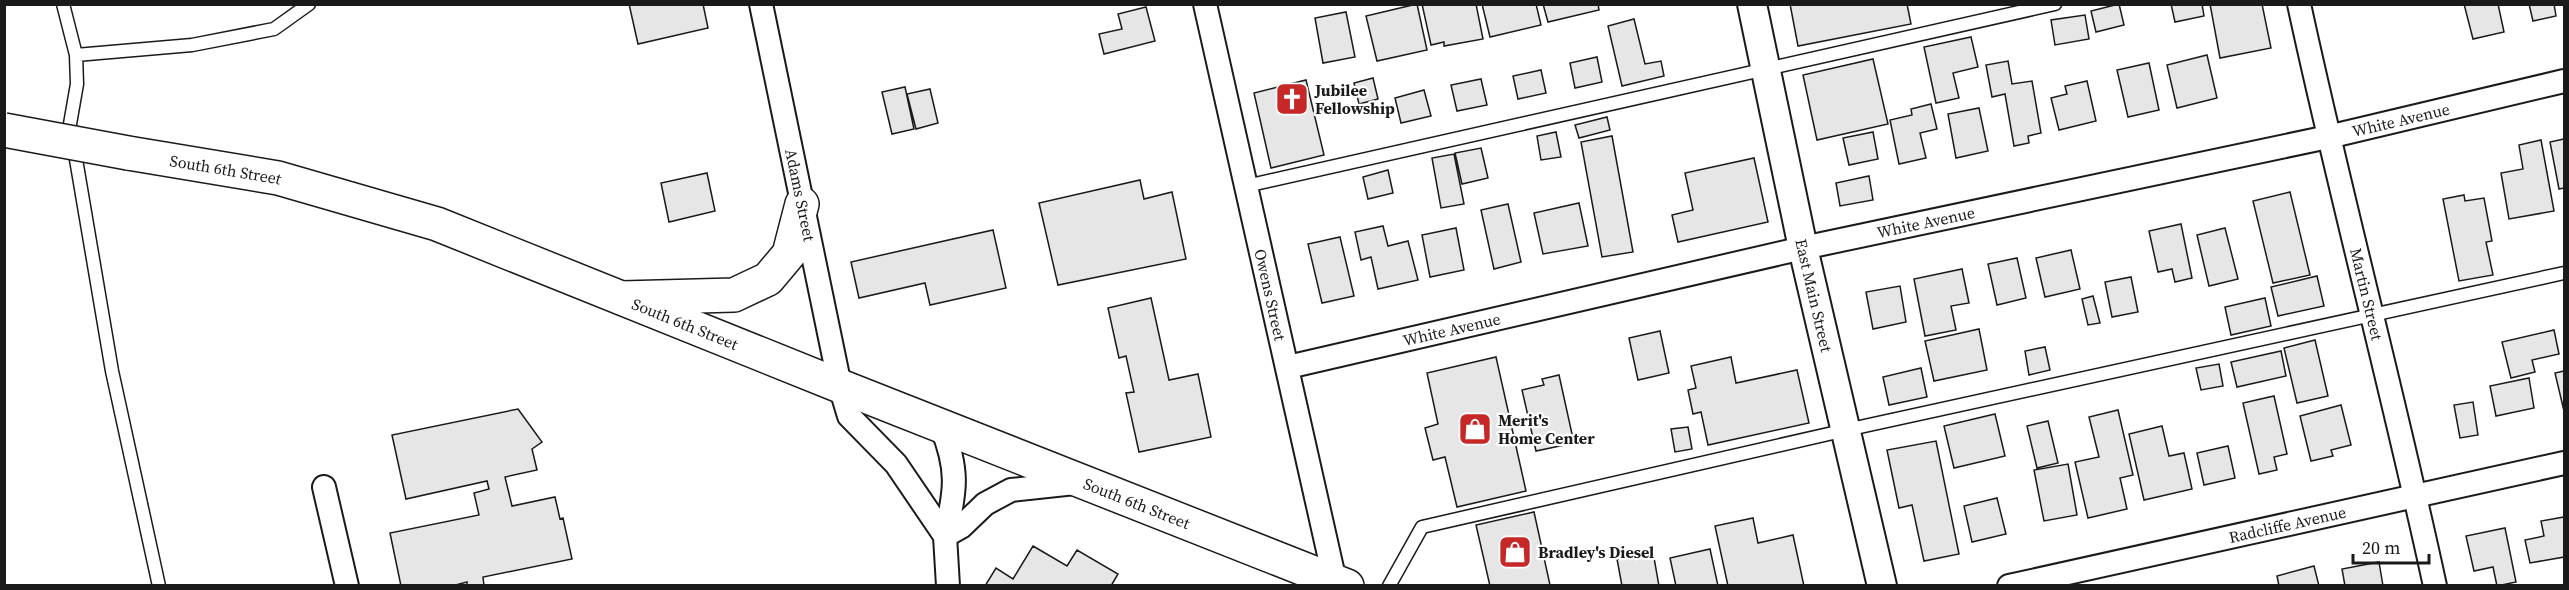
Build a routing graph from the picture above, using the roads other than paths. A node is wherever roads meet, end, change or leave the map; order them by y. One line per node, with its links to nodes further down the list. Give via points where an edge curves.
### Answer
1 (63, 4): 8 (lane)
2 (309, 4): 8 (lane, via 274,29 192,45)
3 (761, 4): 14 (street, Adams Street)
4 (1752, 4): 9 (street, East Main Street)
5 (2055, 4): 9 (lane)
6 (2299, 4): 12 (street, Martin Street)
7 (1210, 6): 13 (street, Owens Street)
8 (76, 56): 29 (lane, via 77,84 70,124 112,371)
9 (1766, 69): 13 (lane); 15 (street, East Main Street)
10 (2565, 81): 12 (street, White Avenue)
11 (4, 130): 17 (main road, South 6th Street, bridge, via 278,178 437,224)
12 (2328, 137): 15 (street, White Avenue); 18 (street, Martin Street)
13 (1246, 186): 19 (street, Owens Street)
14 (802, 204): 17 (main road, via 789,254 768,279 734,295); 20 (street, Adams Street)
15 (1803, 248): 19 (street, White Avenue); 22 (street, East Main Street)
16 (2565, 273): 18 (lane)
17 (622, 298): 20 (main road, South 6th Street)
18 (2372, 316): 22 (lane); 26 (street, Martin Street)
19 (1288, 367): 28 (street, Owens Street)
20 (840, 386): 21 (main road, South 6th Street); 27 (street, Adams Street, via 849,416 896,464)
21 (941, 426): 24 (main road, South 6th Street); 27 (street, via 952,453 954,472 954,502)
22 (1846, 430): 32 (lane, via 1422,527); 33 (street, East Main Street)
23 (2565, 464): 26 (street, Radcliffe Avenue)
24 (1084, 482): 27 (street, via 1011,490 985,504); 28 (main road, South 6th Street)
25 (324, 487): 30 (street)
26 (2416, 497): 34 (street, Radcliffe Avenue); 35 (street, Martin Street)
27 (945, 536): 31 (street)
28 (1340, 584)
29 (159, 585)
30 (347, 585)
31 (948, 585)
32 (1389, 585)
33 (1882, 585)
34 (2009, 585)
35 (2435, 585)

